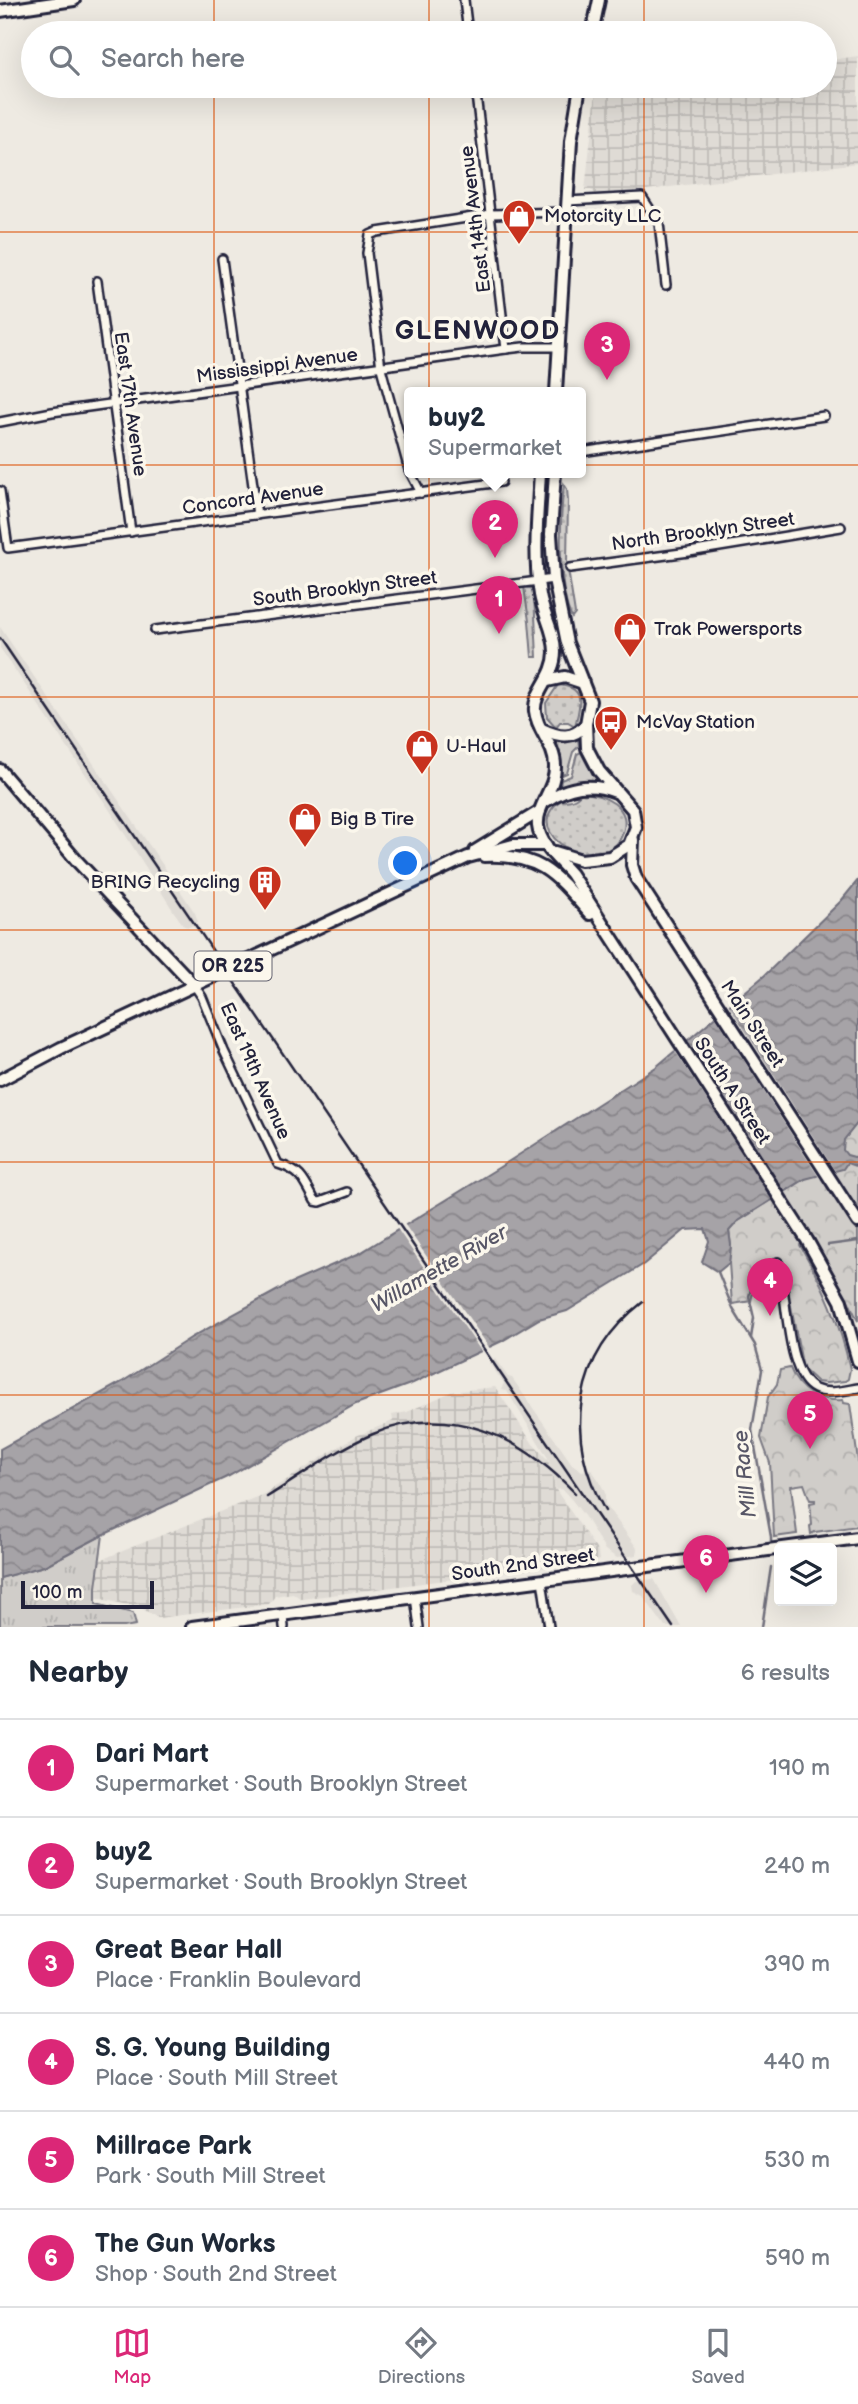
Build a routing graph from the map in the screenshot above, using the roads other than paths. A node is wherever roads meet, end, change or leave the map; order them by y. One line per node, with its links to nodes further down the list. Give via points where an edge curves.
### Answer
1 (74, 0): 4 (main road)
2 (464, 0): 5 (street)
3 (599, 0): 6 (main road)
4 (0, 11)
5 (467, 21)
6 (595, 21)
7 (477, 98): 10 (street, East 14th Avenue)
8 (578, 98): 9 (main road)
9 (566, 206): 10 (street); 13 (street, via 636,196 644,199 659,223); 14 (main road)
10 (492, 214): 15 (street, East 14th Avenue); 16 (street, via 370,235 367,253)
11 (222, 259): 17 (street)
12 (97, 281): 19 (street, East 17th Avenue)
13 (666, 285)
14 (559, 348): 15 (street, Mississippi Avenue); 18 (main road)
15 (506, 349): 16 (street, Mississippi Avenue)
16 (382, 368): 17 (street, Mississippi Avenue); 22 (street)
17 (238, 387): 19 (street, Mississippi Avenue); 30 (street)
18 (556, 387)
19 (115, 403): 21 (street, Mississippi Avenue); 32 (street, East 17th Avenue)
20 (824, 416): 23 (street)
21 (0, 422)
22 (404, 449)
23 (586, 451)
24 (414, 478): 29 (street)
25 (540, 478): 35 (main road)
26 (555, 478): 34 (main road)
27 (501, 482): 29 (street, Concord Avenue)
28 (0, 491): 32 (street, Concord Avenue, via 8,548)
29 (421, 492): 30 (street, Concord Avenue)
30 (257, 515): 32 (street, Concord Avenue)
31 (841, 527): 33 (street, North Brooklyn Street)
32 (131, 532)
33 (570, 568)
34 (554, 579): 35 (street, South Brooklyn Street); 38 (main road, via 567,643)
35 (538, 580): 36 (street, South Brooklyn Street); 37 (main road, via 555,648)
36 (155, 630)
37 (547, 681): 38 (main road, via 565,677); 40 (main road, via 535,706)
38 (583, 683): 39 (main road, via 590,701)
39 (586, 724): 40 (main road, via 568,736); 42 (main road, via 592,760)
40 (542, 729): 43 (main road, via 555,762 553,785)
41 (0, 770): 48 (main road, East 19th Avenue)
42 (620, 793): 43 (main road, via 580,786 562,791); 44 (main road, via 635,816)
43 (543, 806): 45 (main road, via 538,825); 46 (main road, OR 225)
44 (633, 840): 45 (main road, via 621,853 601,860 581,860); 51 (main road, Main Street, via 632,867 650,898)
45 (550, 848): 46 (main road, OR 225, via 513,845); 47 (main road, South A Street)
46 (468, 857): 47 (main road, OR 225, via 510,856 533,862 562,882); 48 (main road, OR 225)
47 (613, 940): 53 (main road, South A Street)
48 (194, 985): 49 (main road, OR 225); 50 (street, East 19th Avenue, via 278,1164 301,1176 314,1201)
49 (0, 1080)
50 (347, 1192)
51 (858, 1222)
52 (778, 1262): 56 (street, via 799,1375 816,1390)
53 (830, 1279): 54 (main road); 55 (main road, South A Street, via 848,1320)
54 (858, 1332)
55 (858, 1362)
56 (858, 1388)
57 (858, 1538): 58 (main road, South 2nd Street)
58 (819, 1543)
59 (774, 1549): 60 (main road, South 2nd Street)
60 (542, 1580): 61 (main road, South 2nd Street); 66 (street)
61 (415, 1597): 62 (main road, South 2nd Street); 65 (street)
62 (283, 1615): 63 (main road, South 2nd Street); 64 (street)
63 (192, 1627)
64 (284, 1627)
65 (419, 1627)
66 (549, 1627)

